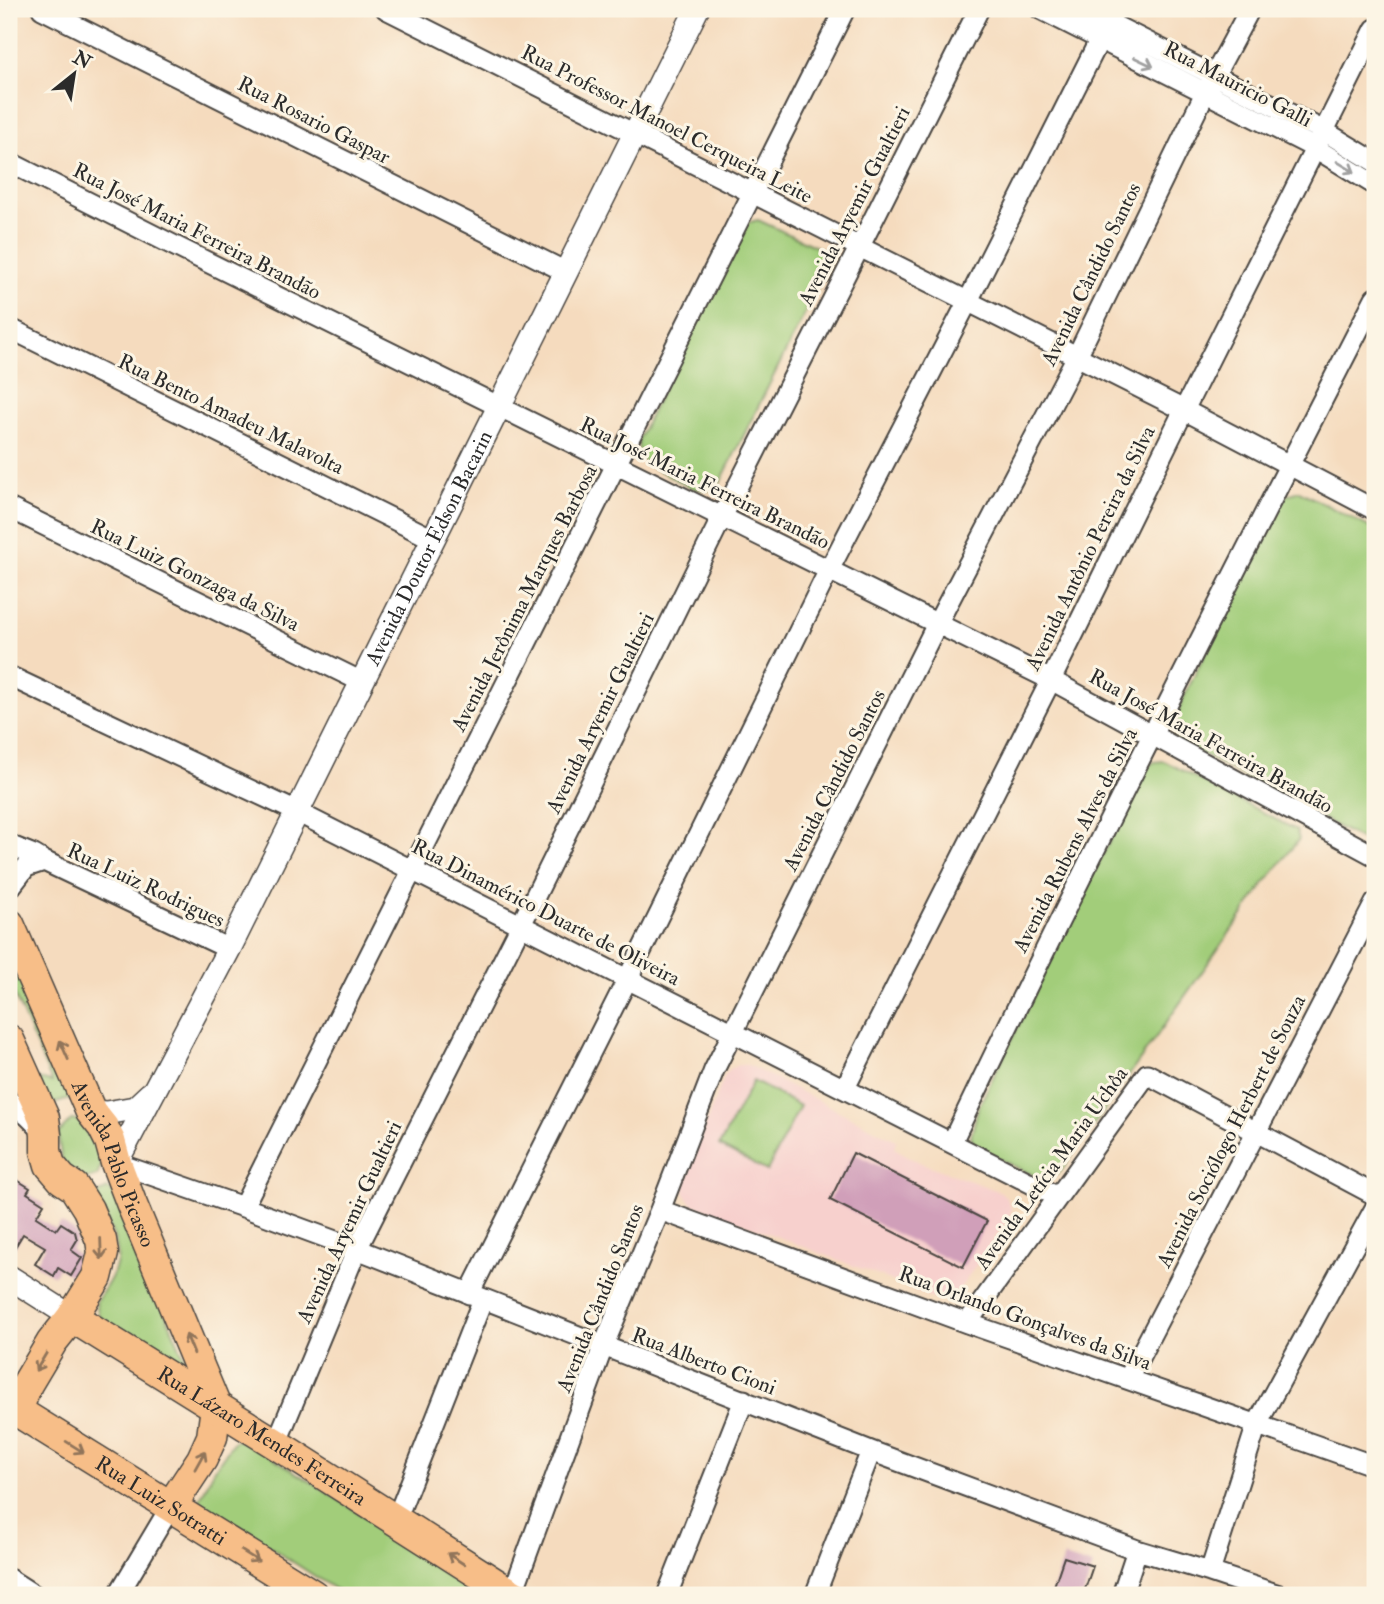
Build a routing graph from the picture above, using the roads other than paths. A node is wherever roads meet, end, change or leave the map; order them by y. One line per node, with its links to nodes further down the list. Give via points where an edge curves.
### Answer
1 (42, 9): 19 (street, Rua Rosario Gaspar)
2 (386, 9): 12 (street, Rua Professor Manoel Cerqueira Leite)
3 (697, 9): 12 (street, Avenida Doutor Edson Bacarin)
4 (845, 9): 17 (street, Avenida Jerônima Marques Barbosa)
5 (979, 9): 18 (street, Avenida Aryemir Gualtieri)
6 (1040, 9): 9 (street, Rua Mauricio Galli)
7 (1082, 9): 9 (street, Rua Mauricio Galli)
8 (1250, 9): 11 (street, Avenida Cândido Santos)
9 (1107, 24): 11 (street, Rua Mauricio Galli); 21 (street)
10 (1375, 29): 13 (street, Avenida Antônio Pereira da Silva)
11 (1210, 84): 13 (street, Rua Mauricio Galli); 23 (street, Avenida Cândido Santos)
12 (635, 133): 17 (street, Rua Professor Manoel Cerqueira Leite); 19 (street, Avenida Doutor Edson Bacarin)
13 (1319, 139): 15 (street, Rua Mauricio Galli); 16 (street, Rua Mauricio Galli, one-way to 16); 25 (street, Avenida Antônio Pereira da Silva)
14 (9, 162): 24 (street, Rua José Maria Ferreira Brandão)
15 (1375, 162)
16 (1375, 185)
17 (752, 192): 18 (street, Rua Professor Manoel Cerqueira Leite); 26 (street, Avenida Jerônima Marques Barbosa)
18 (860, 246): 21 (street, Rua Professor Manoel Cerqueira Leite); 30 (street, Avenida Aryemir Gualtieri)
19 (566, 272): 24 (street, Avenida Doutor Edson Bacarin)
20 (1375, 298): 27 (street, Avenida Rubens Alves da Silva)
21 (968, 301): 23 (street, Rua Professor Manoel Cerqueira Leite); 32 (street)
22 (9, 328): 31 (street, Rua Bento Amadeu Malavolta)
23 (1077, 356): 25 (street, Rua Professor Manoel Cerqueira Leite); 33 (street, Avenida Cândido Santos)
24 (499, 407): 26 (street, Rua José Maria Ferreira Brandão); 31 (street, Avenida Doutor Edson Bacarin)
25 (1184, 410): 27 (street, Rua Professor Manoel Cerqueira Leite); 35 (street, Avenida Antônio Pereira da Silva)
26 (616, 465): 30 (street, Rua José Maria Ferreira Brandão); 42 (street, Avenida Jerônima Marques Barbosa)
27 (1289, 465): 29 (street, Rua Professor Manoel Cerqueira Leite); 37 (street, Avenida Rubens Alves da Silva)
28 (9, 508): 36 (street, Rua Luiz Gonzaga da Silva)
29 (1375, 510)
30 (722, 517): 32 (street, Rua José Maria Ferreira Brandão); 46 (street, Avenida Aryemir Gualtieri)
31 (433, 539): 36 (street, Avenida Doutor Edson Bacarin)
32 (829, 570): 33 (street, Rua José Maria Ferreira Brandão); 48 (street)
33 (937, 624): 35 (street, Rua José Maria Ferreira Brandão); 49 (street, Avenida Cândido Santos)
34 (9, 676): 38 (street, Rua Dinamérico Duarte de Oliveira)
35 (1051, 680): 37 (street, Rua José Maria Ferreira Brandão); 52 (street, Avenida Antônio Pereira da Silva)
36 (362, 682): 38 (street, Avenida Doutor Edson Bacarin)
37 (1153, 736): 40 (street, Rua José Maria Ferreira Brandão); 57 (street, Avenida Rubens Alves da Silva)
38 (297, 812): 42 (street, Rua Dinamérico Duarte de Oliveira); 47 (street, Avenida Doutor Edson Bacarin)
39 (9, 845): 41 (street, Rua Luiz Rodrigues)
40 (1375, 856)
41 (44, 862): 43 (street, Rua Luiz Rodrigues, via 26,867); 47 (street, Rua Luiz Rodrigues)
42 (413, 870): 46 (street, Rua Dinamérico Duarte de Oliveira); 62 (street, Avenida Jerônima Marques Barbosa)
43 (9, 888)
44 (1375, 904): 56 (street, Avenida Sociólogo Herbert de Souza)
45 (9, 923): 54 (main road, Avenida Pablo Picasso, one-way to 45)
46 (521, 925): 48 (street, Rua Dinamérico Duarte de Oliveira); 65 (street, Avenida Aryemir Gualtieri)
47 (229, 949): 51 (street, Avenida Doutor Edson Bacarin)
48 (628, 978): 49 (street, Rua Dinamérico Duarte de Oliveira); 67 (street)
49 (733, 1032): 52 (street, Rua Dinamérico Duarte de Oliveira); 64 (street, Avenida Cândido Santos)
50 (9, 1040): 55 (main road, Avenida Pablo Picasso)
51 (157, 1087): 54 (street, Avenida Doutor Edson Bacarin, via 135,1108); 58 (street, Avenida Doutor Edson Bacarin)
52 (845, 1088): 57 (street, Rua Dinamérico Duarte de Oliveira)
53 (9, 1101): 55 (street)
54 (92, 1112): 55 (main road, via 58,1111); 58 (main road, Avenida Pablo Picasso, via 110,1141)
55 (45, 1127): 59 (main road, Avenida Pablo Picasso, via 50,1165)
56 (1256, 1132): 60 (street); 61 (street, Avenida Letícia Maria Uchôa, via 1147,1074); 71 (street, Avenida Sociólogo Herbert de Souza)
57 (952, 1142): 61 (street, Rua Dinamérico Duarte de Oliveira)
58 (116, 1163): 59 (main road, via 107,1175); 62 (street, Rua Alberto Cioni); 73 (main road, Avenida Pablo Picasso, one-way to 58)
59 (74, 1187): 68 (main road, Avenida Pablo Picasso, one-way to 68, via 88,1209 103,1253 96,1277)
60 (1375, 1195)
61 (1058, 1196): 69 (street, Avenida Letícia Maria Uchôa)
62 (243, 1207): 65 (street, Rua Alberto Cioni)
63 (1375, 1208): 75 (street)
64 (660, 1210): 69 (street, Rua Orlando Gonçalves da Silva); 70 (street, Avenida Cândido Santos)
65 (357, 1249): 67 (street, Rua Alberto Cioni); 76 (street, Avenida Aryemir Gualtieri)
66 (9, 1277): 68 (street, Rua Lázaro Mendes Ferreira)
67 (476, 1296): 70 (street, Rua Alberto Cioni); 80 (street)
68 (72, 1317): 73 (main road, Rua Lázaro Mendes Ferreira); 74 (main road, Avenida Pablo Picasso, one-way to 74, via 52,1342)
69 (967, 1323): 71 (street, Rua Orlando Gonçalves da Silva)
70 (603, 1347): 72 (street, Rua Alberto Cioni); 87 (street, Avenida Cândido Santos)
71 (1128, 1379): 75 (street, Rua Orlando Gonçalves da Silva)
72 (744, 1400): 77 (street, Rua Alberto Cioni); 88 (street)
73 (216, 1407): 76 (main road, Rua Lázaro Mendes Ferreira); 79 (main road, one-way to 73, via 202,1459 212,1437)
74 (12, 1414): 79 (main road, Rua Luiz Sotratti, one-way to 79)
75 (1257, 1424): 78 (street, Rua Orlando Gonçalves da Silva); 82 (street)
76 (276, 1444): 80 (main road, Rua Lázaro Mendes Ferreira)
77 (871, 1451): 81 (street, Rua Alberto Cioni); 89 (street)
78 (1375, 1466)
79 (171, 1506): 85 (street); 86 (main road, Rua Luiz Sotratti, one-way to 86)
80 (396, 1520): 87 (main road, Rua Lázaro Mendes Ferreira, one-way to 80)
81 (1137, 1550): 82 (street, Rua Alberto Cioni); 90 (street)
82 (1210, 1572): 91 (street, Rua Alberto Cioni)
83 (9, 1579): 84 (street)
84 (34, 1595)
85 (118, 1595)
86 (313, 1595)
87 (513, 1595)
88 (667, 1595)
89 (817, 1595)
90 (1122, 1595)
91 (1279, 1595)

